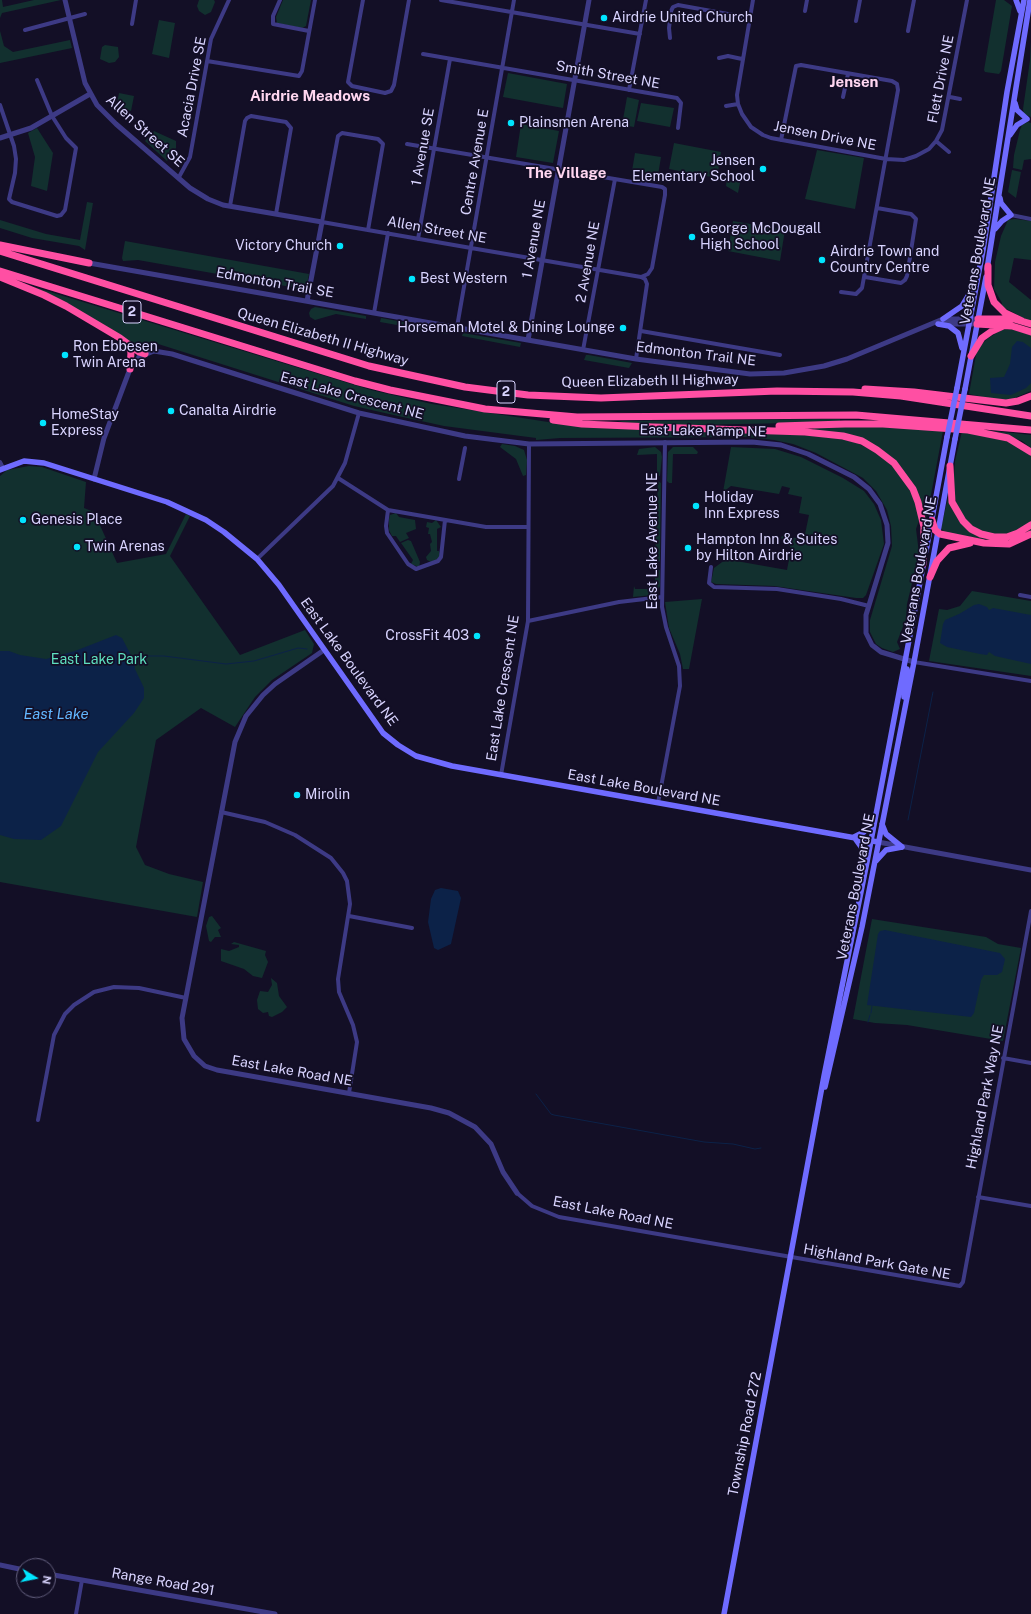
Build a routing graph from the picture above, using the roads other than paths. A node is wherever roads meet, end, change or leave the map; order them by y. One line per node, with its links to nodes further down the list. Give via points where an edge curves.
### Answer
1 (65, 0): 26 (street, Allen Street SE)
2 (136, 0): 29 (street)
3 (229, 0): 41 (street, Acacia Drive SE, via 211,40)
4 (280, 0): 33 (street, via 273,16 273,24)
5 (315, 0): 33 (street)
6 (363, 0): 7 (street, via 348,82 352,86 385,93 391,91 394,85)
7 (410, 0)
8 (441, 0): 20 (street)
9 (514, 0): 21 (street, Centre Avenue E)
10 (589, 0): 30 (street, 1 Avenue NE)
11 (646, 0): 34 (street)
12 (753, 0): 25 (street, Jensen Drive NE)
13 (807, 0): 22 (street)
14 (860, 0): 27 (street)
15 (914, 0): 32 (street)
16 (967, 0): 49 (street, Flett Drive NE)
17 (1016, 0): 24 (main road)
18 (1024, 0): 24 (main road, Veterans Boulevard NE)
19 (1030, 0): 36 (main road, Veterans Boulevard NE)
20 (462, 2): 21 (street)
21 (512, 12): 30 (street); 42 (street, Centre Avenue E)
22 (805, 12)
23 (85, 14): 26 (street)
24 (1021, 16): 92 (main road, Veterans Boulevard NE)
25 (750, 18): 35 (street, via 678,5 671,11 668,28); 39 (street, Jensen Drive NE)
26 (69, 19): 31 (street); 47 (street, Allen Street SE, via 81,72)
27 (856, 21)
28 (1031, 21): 36 (main road)
29 (132, 24)
30 (585, 25): 34 (street); 45 (street, 1 Avenue NE)
31 (25, 30)
32 (908, 30)
33 (309, 31): 41 (street, via 299,76)
34 (640, 34): 46 (street)
35 (670, 38)
36 (1022, 45): 51 (main road, Veterans Boulevard NE)
37 (424, 54): 40 (street, Smith Street NE)
38 (719, 58): 39 (street)
39 (742, 58): 52 (street, Jensen Drive NE, via 737,86)
40 (450, 59): 42 (street, Smith Street NE); 63 (street, 1 Avenue SE)
41 (207, 61): 68 (street, Acacia Drive SE, via 190,158)
42 (502, 68): 45 (street, Smith Street NE); 65 (street, Centre Avenue E)
43 (848, 74): 48 (street); 60 (street, via 796,66); 66 (street, via 897,84)
44 (38, 80): 55 (street)
45 (575, 81): 46 (street, Smith Street NE); 67 (street, 1 Avenue NE)
46 (629, 90): 56 (street, Smith Street NE, via 680,99)
47 (90, 94): 55 (street); 68 (street, Allen Street SE, via 112,121)
48 (843, 97)
49 (950, 97): 50 (street); 61 (street, Flett Drive NE, via 944,123)
50 (960, 99)
51 (1014, 100): 58 (main road, Veterans Boulevard NE); 58 (main road, via 1017,110 1027,119 1017,125)
52 (738, 104): 54 (street); 60 (street, Jensen Drive NE, via 751,127 763,135)
53 (0, 105): 57 (street)
54 (726, 106)
55 (52, 116): 57 (street); 57 (street, via 76,150 65,210 59,216 9,199 15,166 14,146)
56 (678, 128)
57 (10, 136): 59 (street)
58 (1008, 137): 70 (main road, Veterans Boulevard NE)
59 (0, 138)
60 (781, 140): 66 (street, Jensen Drive NE)
61 (936, 141): 64 (street); 66 (street, Flett Drive NE, via 929,149 916,156 904,160)
62 (407, 144): 63 (street)
63 (434, 149): 65 (street); 80 (street, 1 Avenue SE)
64 (949, 152)
65 (486, 158): 67 (street); 82 (street, Centre Avenue E)
66 (886, 159): 72 (street)
67 (559, 170): 69 (street); 84 (street, 1 Avenue NE)
68 (179, 177): 71 (street, Allen Street SE, via 198,194 216,203)
69 (614, 179): 87 (street, 2 Avenue NE); 90 (street, via 660,186 664,189 652,268 648,274)
70 (1000, 196): 74 (main road, via 1001,203); 78 (main road, Veterans Boulevard NE)
71 (230, 206): 73 (street, Allen Street NE); 73 (street, via 246,118 251,116 286,122 291,128)
72 (877, 208): 91 (street); 91 (street, via 911,214 916,220 907,276 901,283)
73 (276, 214): 76 (street, Allen Street NE)
74 (1011, 215): 75 (street); 78 (main road)
75 (1031, 219)
76 (322, 222): 77 (street, Allen Street NE); 77 (street, via 338,136 344,133 382,142); 94 (street)
77 (368, 230): 79 (street, Allen Street NE)
78 (994, 230): 86 (main road, Veterans Boulevard NE)
79 (388, 234): 80 (street, Allen Street NE); 95 (street)
80 (418, 239): 82 (street, Allen Street NE)
81 (0, 245): 85 (highway)
82 (470, 248): 84 (street, Allen Street NE); 104 (street, Centre Avenue E)
83 (0, 251): 116 (highway, Queen Elizabeth II Highway / 2, via 368,366 465,387 528,395 601,398)
84 (543, 260): 87 (street, Allen Street NE); 108 (street, 1 Avenue NE)
85 (89, 263): 94 (street, Edmonton Trail SE)
86 (988, 266): 98 (main road, Veterans Boulevard NE); 99 (highway, via 988,285 994,302 1006,313)
87 (598, 269): 90 (street, Allen Street NE); 109 (street, 2 Avenue NE)
88 (0, 271): 118 (highway, 2, via 362,383)
89 (0, 277): 107 (highway, via 44,295)
90 (641, 277): 105 (street, via 647,284)
91 (865, 277): 93 (street, via 859,293)
92 (977, 281): 96 (main road, via 965,304); 97 (main road, Veterans Boulevard NE)
93 (840, 292)
94 (308, 301): 95 (street, Edmonton Trail SE)
95 (374, 313): 104 (street, Edmonton Trail SE)
96 (943, 319): 97 (street, Edmonton Trail NE); 102 (street, Edmonton Trail NE)
97 (969, 321): 98 (street, Edmonton Trail NE); 100 (street, Edmonton Trail NE); 112 (main road, Veterans Boulevard NE)
98 (978, 321): 99 (highway); 103 (highway); 113 (main road, Veterans Boulevard NE)
99 (1022, 321): 101 (highway)
100 (938, 324): 102 (street, Edmonton Trail NE); 112 (main road, via 949,326 958,333)
101 (1031, 324)
102 (927, 325): 114 (street, Edmonton Trail NE, via 847,359 784,373 731,372)
103 (1005, 326): 106 (highway); 113 (highway, via 986,335)
104 (457, 327): 108 (street, Edmonton Trail NE)
105 (641, 331): 111 (street, Edmonton Trail NE); 114 (street)
106 (1031, 332)
107 (120, 338): 110 (highway); 115 (highway, via 130,349)
108 (528, 340): 109 (street, Edmonton Trail NE)
109 (583, 350): 114 (street, Edmonton Trail NE)
110 (145, 354): 115 (street, via 136,360); 119 (street, East Lake Crescent NE, via 158,351 172,354)
111 (780, 355)
112 (963, 355): 135 (main road, Veterans Boulevard NE, bridge)
113 (971, 356): 128 (main road, Veterans Boulevard NE, bridge)
114 (636, 358)
115 (130, 369): 131 (street, via 104,438)
116 (777, 391): 117 (highway, via 816,387 866,388 1006,403); 120 (highway, Queen Elizabeth II Highway / 2, via 853,392 901,396)
117 (1031, 396)
118 (499, 411): 121 (highway, via 582,424); 122 (highway, 2, via 622,418 856,415)
119 (359, 414): 124 (street, East Lake Crescent NE, via 450,434); 130 (street, via 347,458)
120 (1031, 416)
121 (734, 429): 126 (highway, via 845,424 937,427 999,435 1019,443); 142 (highway, via 843,436 862,441 878,450 904,476 918,502 924,527)
122 (1031, 430)
123 (665, 442): 124 (street, East Lake Ramp NE); 146 (street, East Lake Avenue NE); 148 (street, East Lake Ramp NE, via 752,442 781,445 811,456 860,481 880,504 886,519 888,536 887,551)
124 (529, 444): 137 (street, East Lake Crescent NE)
125 (465, 448): 132 (street)
126 (1031, 452)
127 (0, 462): 129 (street)
128 (950, 466): 136 (highway, via 952,502 962,521 971,529 994,537 1007,537); 138 (main road, Veterans Boulevard NE)
129 (2, 469): 131 (main road, East Lake Boulevard NE, via 24,461 38,462)
130 (338, 478): 133 (street); 141 (street, via 319,501)
131 (94, 479): 141 (main road, East Lake Boulevard NE, via 160,499 190,512 224,532)
132 (459, 479)
133 (388, 510): 134 (street); 134 (street, via 387,533 414,569 440,560)
134 (444, 520): 137 (street, via 486,527)
135 (932, 520): 138 (highway); 142 (main road, Veterans Boulevard NE)
136 (1031, 525)
137 (528, 527): 149 (street, East Lake Crescent NE)
138 (937, 532): 140 (highway); 144 (main road, Veterans Boulevard NE)
139 (1031, 534): 140 (highway, via 1009,544)
140 (984, 543): 144 (highway, via 966,543 949,548 937,561)
141 (257, 559): 150 (main road, East Lake Boulevard NE, via 279,585)
142 (923, 564): 151 (main road, Veterans Boulevard NE)
143 (711, 567): 148 (street, via 709,583 714,587 777,590 841,599)
144 (930, 577): 152 (main road, Veterans Boulevard NE)
145 (1020, 595): 147 (street)
146 (662, 597): 149 (street, via 619,602); 156 (street, East Lake Avenue NE, via 666,627 678,659 680,681)
147 (1031, 597)
148 (869, 606): 151 (street, East Lake Ramp NE, via 865,627 872,645 884,654)
149 (528, 621): 155 (street, East Lake Crescent NE)
150 (324, 650): 155 (main road, East Lake Boulevard NE, via 383,733 398,745 416,756 437,763); 157 (street, East Lake Road NE, via 270,688 249,712 235,742)
151 (905, 659): 152 (street, East Lake Ramp NE); 154 (main road); 158 (main road, Veterans Boulevard NE)
152 (914, 662): 153 (street); 154 (main road, Veterans Boulevard NE)
153 (1031, 681)
154 (902, 722): 159 (main road, Veterans Boulevard NE)
155 (501, 775): 156 (main road, East Lake Boulevard NE)
156 (658, 803): 160 (main road, East Lake Boulevard NE)
157 (221, 812): 168 (street, via 273,825 295,835 331,858 347,881); 170 (street, East Lake Road NE)
158 (876, 813): 160 (main road, via 864,832); 161 (main road, Veterans Boulevard NE)
159 (882, 822): 162 (main road, Veterans Boulevard NE); 163 (main road, via 886,834)
160 (854, 837): 161 (main road, East Lake Boulevard NE); 164 (main road, via 864,851)
161 (871, 841): 162 (main road, East Lake Boulevard NE); 164 (main road, Veterans Boulevard NE)
162 (878, 842): 163 (street); 165 (main road, Veterans Boulevard NE)
163 (902, 847): 165 (main road, via 886,850); 166 (street)
164 (867, 862): 175 (main road, Veterans Boulevard NE)
165 (874, 864): 175 (main road, Veterans Boulevard NE)
166 (1031, 870)
167 (1031, 911): 171 (street, Highland Park Way NE)
168 (349, 916): 169 (street); 173 (street, via 338,979 339,992 357,1042)
169 (412, 928)
170 (186, 998): 173 (street, East Lake Road NE, via 182,1025 184,1039 194,1056 206,1066); 174 (street, via 139,988 114,987 94,992 74,1005 54,1035)
171 (1003, 1058): 172 (street); 177 (street, Highland Park Way NE)
172 (1031, 1063)
173 (349, 1093): 176 (street, East Lake Road NE, via 440,1110 475,1127 491,1144 503,1172)
174 (38, 1120)
175 (813, 1140): 179 (main road, Veterans Boulevard NE)
176 (517, 1193): 179 (street, East Lake Road NE, via 532,1206 559,1217)
177 (978, 1197): 178 (street); 180 (street, Highland Park Way NE, via 963,1282)
178 (1031, 1206)
179 (790, 1258): 180 (street, Highland Park Gate NE); 187 (main road, Township Road 272)
180 (960, 1286)
181 (0, 1565): 182 (street)
182 (16, 1568)
183 (56, 1575): 184 (street, Range Road 291)
184 (82, 1580): 185 (street); 186 (street, Range Road 291)
185 (76, 1614)
186 (275, 1614)
187 (724, 1614)

